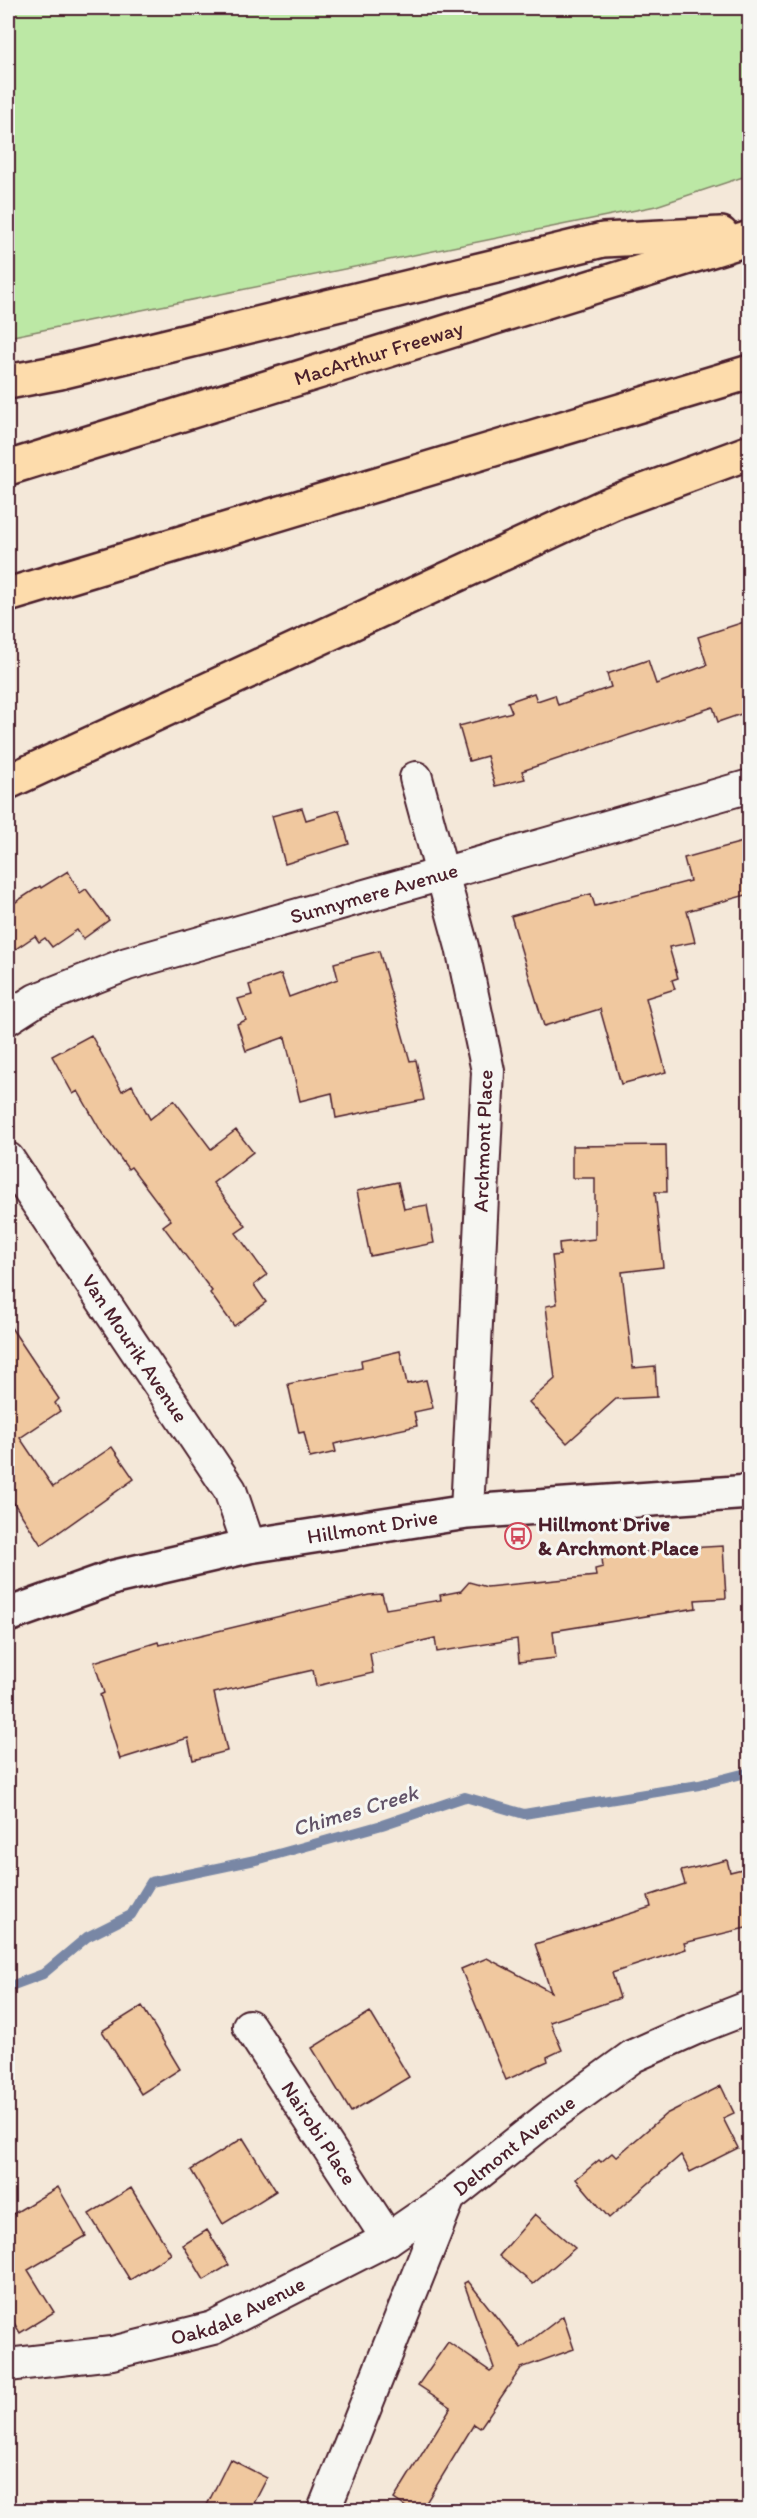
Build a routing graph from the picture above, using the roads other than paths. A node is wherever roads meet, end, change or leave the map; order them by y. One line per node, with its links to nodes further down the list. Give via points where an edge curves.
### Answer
1 (750, 233): 4 (highway, via 603,240)
2 (750, 238): 6 (highway, MacArthur Freeway)
3 (750, 372): 7 (highway)
4 (8, 382)
5 (750, 452): 9 (highway, via 612,502)
6 (8, 468)
7 (8, 596)
8 (416, 778): 11 (street, Archmont Place)
9 (8, 782)
10 (750, 786): 11 (street, Sunnymere Avenue)
11 (444, 873): 12 (street, Sunnymere Avenue, via 127,964 36,1000); 15 (street, Archmont Place, via 488,1071)
12 (8, 1018)
13 (8, 1159): 16 (street, Van Mourik Avenue, via 230,1490)
14 (750, 1492): 15 (street, Hillmont Drive)
15 (467, 1512): 16 (street, Hillmont Drive)
16 (249, 1546): 17 (street, Hillmont Drive, via 115,1577)
17 (8, 1615)
18 (750, 2007): 20 (street, Delmont Avenue, via 633,2056)
19 (249, 2026): 21 (street, Nairobi Place)
20 (449, 2197): 21 (street, Oakdale Avenue); 23 (street, Delmont Avenue)
21 (387, 2239): 22 (street, Oakdale Avenue, via 213,2328 112,2352)
22 (8, 2365)
23 (324, 2511)

